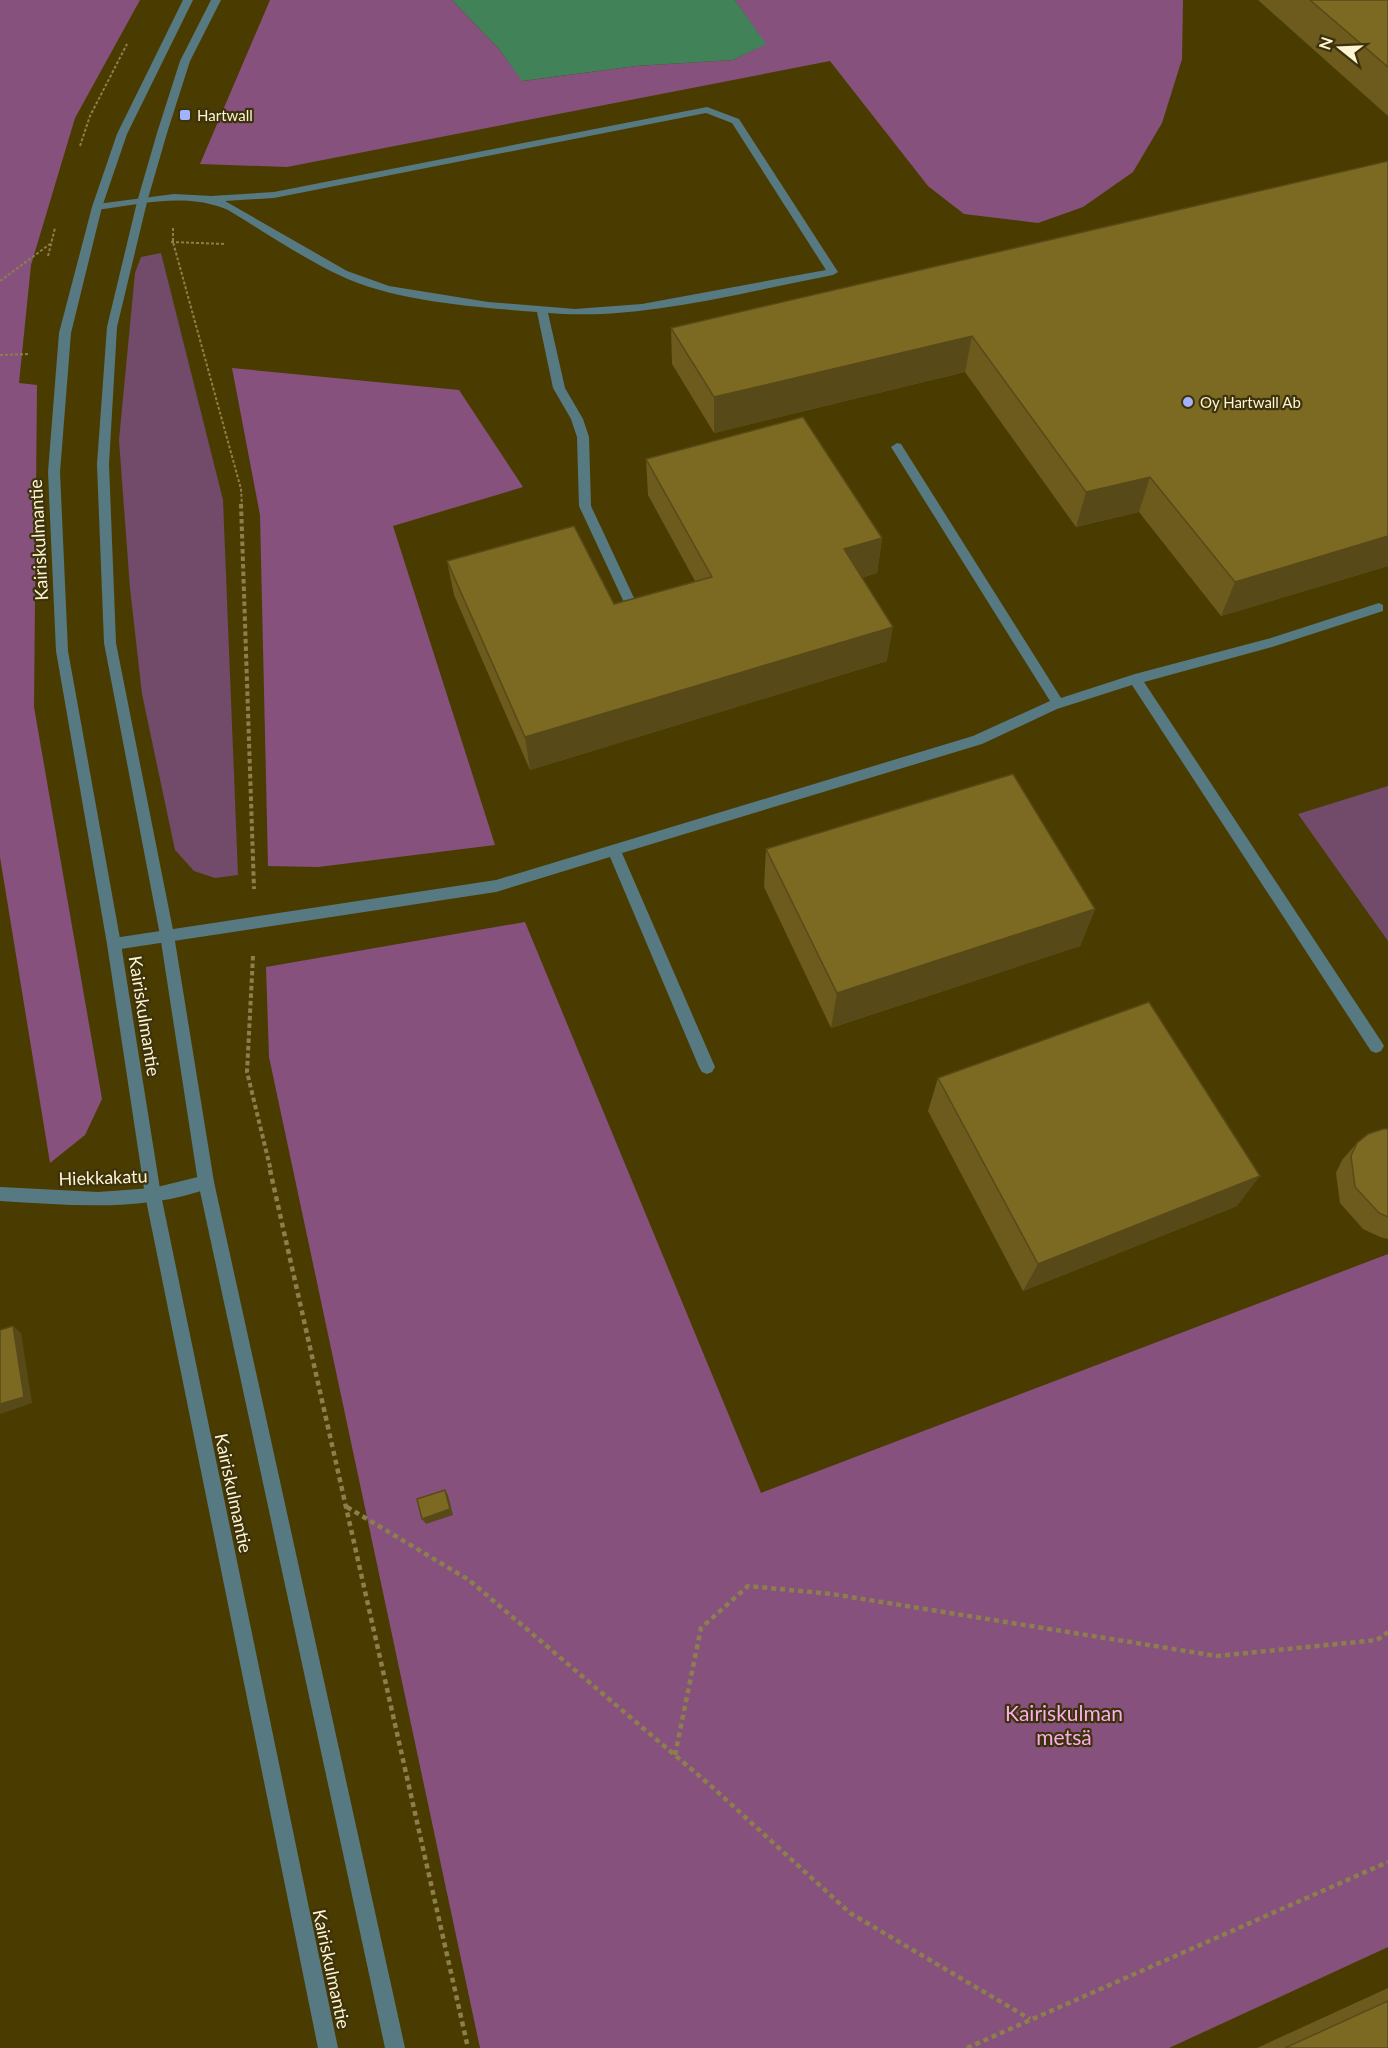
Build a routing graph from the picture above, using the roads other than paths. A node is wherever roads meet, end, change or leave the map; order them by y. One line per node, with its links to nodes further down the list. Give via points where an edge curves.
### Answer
1 (188, 0): 5 (street, Kairiskulmantie, via 122,134)
2 (216, 0): 4 (street, Kairiskulmantie, via 185,61)
3 (211, 199): 4 (street, via 174,197); 6 (street, via 343,273 387,289); 6 (street, via 274,195 707,110 736,121 833,272 642,307)
4 (142, 202): 5 (street); 13 (street, Kairiskulmantie, via 112,327 102,464 110,643)
5 (97, 207): 14 (street, Kairiskulmantie, via 65,333 54,472 62,651)
6 (542, 310): 9 (street, via 559,388 578,418 583,437 585,506)
7 (897, 447): 11 (street, via 1058,703)
8 (1379, 608): 10 (street)
9 (635, 613)
10 (1135, 679): 11 (street); 15 (street)
11 (1051, 706): 12 (street, via 977,740)
12 (614, 851): 13 (street, via 496,886); 16 (street)
13 (167, 935): 14 (street); 17 (street, Kairiskulmantie)
14 (114, 944): 19 (street, Kairiskulmantie)
15 (1376, 1046)
16 (707, 1067)
17 (206, 1182): 19 (street, Hiekkakatu); 21 (street, Kairiskulmantie)
18 (0, 1194): 19 (street, Hiekkakatu, via 98,1199)
19 (153, 1195): 20 (street, Kairiskulmantie)
20 (328, 2048)
21 (395, 2048)

